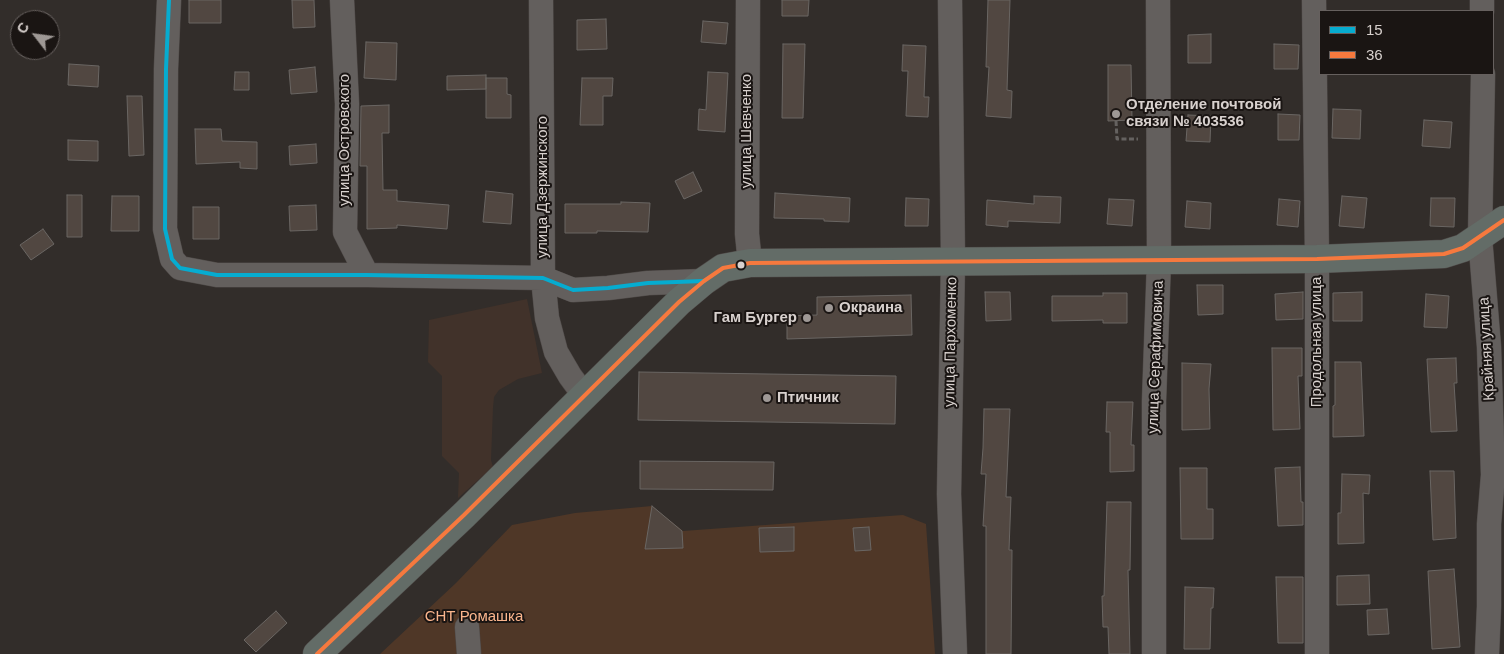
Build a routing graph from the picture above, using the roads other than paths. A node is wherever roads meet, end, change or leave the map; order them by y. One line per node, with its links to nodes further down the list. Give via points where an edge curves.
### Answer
1 (168, 0): 15 (street, via 166,229 172,260 180,268 217,275)
2 (342, 0): 15 (street, улица Островского, via 347,104 345,232)
3 (541, 0): 16 (street, улица Дзержинского)
4 (748, 0): 14 (street, улица Шевченко, via 747,234)
5 (950, 0): 12 (street, улица Пархоменко)
6 (1158, 0): 13 (street, улица Серафимовича)
7 (1314, 0): 11 (street, Продольная улица)
8 (1483, 75): 10 (street, Крайняя улица)
9 (1504, 220): 10 (main road)
10 (1480, 237): 11 (main road, via 1463,248 1444,254); 19 (street, Крайняя улица)
11 (1317, 259): 13 (main road); 25 (street, Продольная улица)
12 (953, 260): 13 (main road); 14 (main road); 23 (street, улица Пархоменко, via 949,494)
13 (1159, 260): 24 (street, улица Серафимовича, via 1154,401)
14 (750, 263): 17 (main road, via 724,268)
15 (367, 275): 16 (street)
16 (543, 278): 17 (street, via 573,290); 18 (street, улица Дзержинского, via 547,318 556,352)
17 (704, 280): 18 (main road)
18 (584, 395): 21 (main road, via 464,515)
19 (1499, 472): 26 (street, Крайняя улица, via 1489,524)
20 (467, 626): 22 (street)
21 (317, 654)
22 (469, 654)
23 (955, 654)
24 (1154, 654)
25 (1317, 654)
26 (1487, 654)

